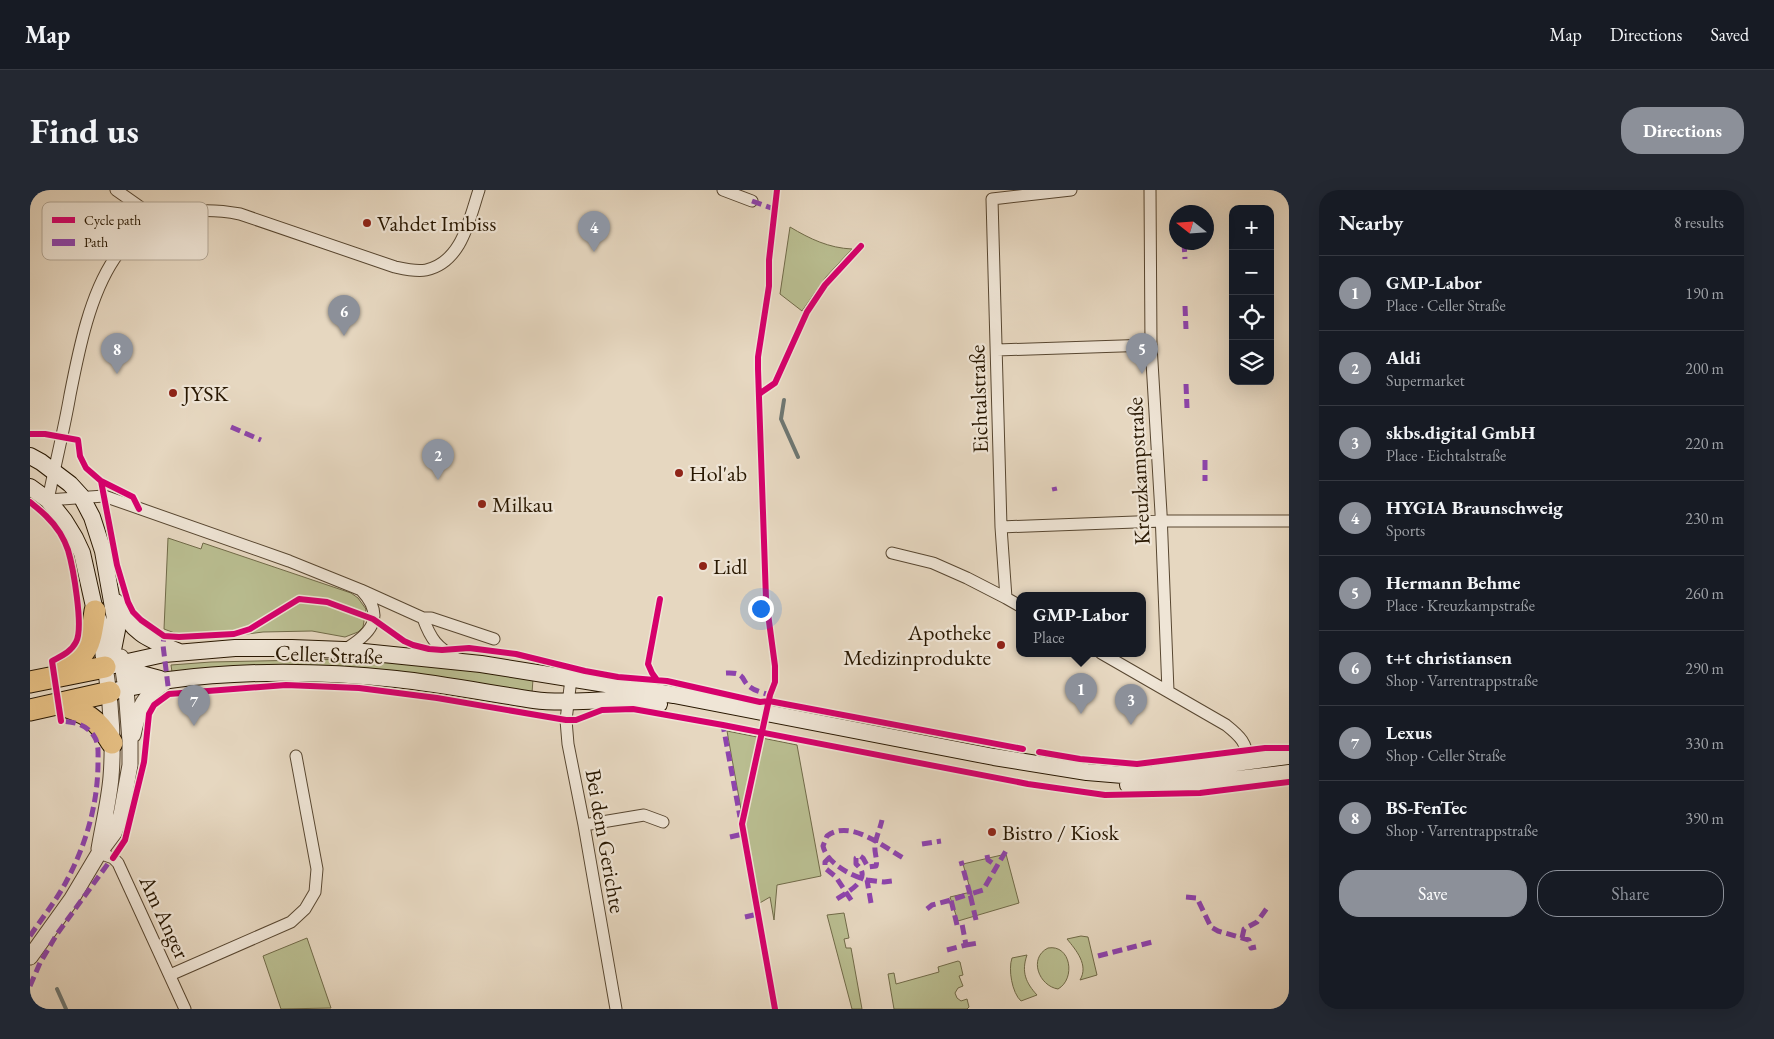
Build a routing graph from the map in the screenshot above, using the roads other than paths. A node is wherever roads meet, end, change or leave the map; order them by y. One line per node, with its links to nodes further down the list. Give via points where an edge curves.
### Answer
1 (116, 190): 7 (street)
2 (479, 190): 8 (street, via 464,234 454,252 442,263 425,270 395,266 240,214)
3 (723, 190): 6 (street)
4 (1071, 190): 11 (street, Eichtalstraße, via 992,199)
5 (1150, 190): 10 (street, Kreuzkampstraße)
6 (752, 201)
7 (133, 202)
8 (208, 209)
9 (112, 260): 13 (street, via 93,300 78,354)
10 (1151, 345): 11 (street); 17 (street, Kreuzkampstraße)
11 (997, 350): 19 (street, Eichtalstraße)
12 (30, 456): 13 (main road)
13 (54, 472): 15 (main road); 16 (street)
14 (30, 487): 16 (main road)
15 (81, 496): 16 (street); 21 (street, via 104,496); 22 (main road, via 99,534)
16 (48, 500): 25 (main road, via 78,545)
17 (1162, 521): 18 (street); 19 (street); 37 (street, Kreuzkampstraße)
18 (1289, 521)
19 (1001, 527): 23 (street, Eichtalstraße)
20 (892, 553): 23 (street, via 933,563)
21 (361, 590): 26 (street); 28 (street, Celler Straße, via 372,605 373,619 366,636)
22 (111, 594): 29 (main road, via 133,627 153,641); 32 (main road, via 117,630)
23 (1006, 598): 24 (street)
24 (1016, 604)
25 (95, 611): 32 (main road); 33 (highway, via 88,648)
26 (423, 618): 27 (street); 31 (street, Celler Straße, via 429,634 442,650)
27 (494, 639)
28 (344, 650): 29 (main road, Celler Straße, via 262,647); 31 (main road, Celler Straße)
29 (181, 652): 32 (main road, Celler Straße)
30 (1108, 657): 37 (street)
31 (460, 661): 34 (main road, Celler Straße)
32 (116, 676): 33 (highway); 35 (main road, Celler Straße); 39 (highway); 41 (street); 41 (street, via 112,718)
33 (54, 677): 36 (highway)
34 (570, 679): 38 (street, Bei dem Gerichte); 44 (main road, Celler Straße, via 674,695 1087,772 1153,774)
35 (167, 680): 38 (main road, Celler Straße, via 247,674 345,675); 41 (street, via 149,693)
36 (30, 682)
37 (1168, 691): 44 (street, via 1241,736)
38 (567, 702): 46 (main road, Celler Straße, via 618,700 658,704 1074,781 1113,785 1185,785); 48 (street, Bei dem Gerichte, via 568,744)
39 (58, 704): 40 (highway); 41 (highway, via 96,720)
40 (30, 710)
41 (121, 746): 49 (street, via 110,785)
42 (296, 756): 51 (street, via 318,869 315,892 305,909 291,922)
43 (1289, 756): 44 (main road, Celler Straße)
44 (1249, 762): 46 (main road)
45 (1289, 773): 46 (main road, Celler Straße)
46 (1251, 778)
47 (663, 822): 48 (street, via 644,815)
48 (584, 825): 53 (street, Bei dem Gerichte)
49 (99, 853): 50 (street, via 71,900); 51 (street, Am Anger, via 118,862)
50 (30, 957)
51 (170, 975): 52 (street, Am Anger)
52 (185, 1009)
53 (616, 1009)

